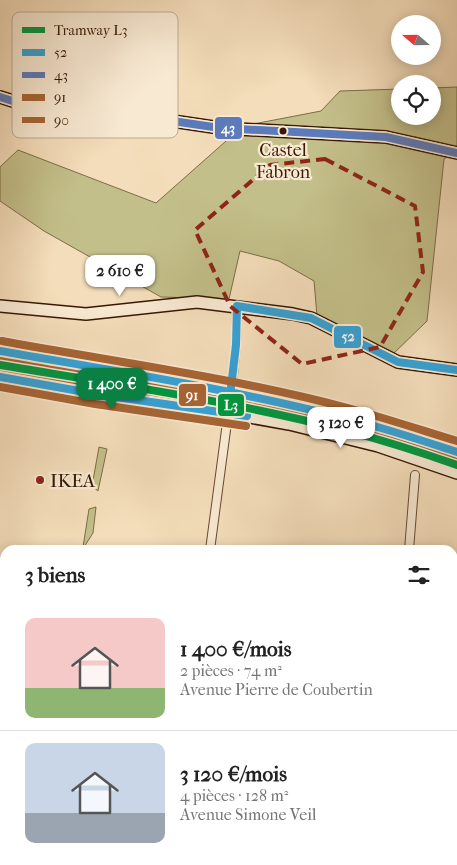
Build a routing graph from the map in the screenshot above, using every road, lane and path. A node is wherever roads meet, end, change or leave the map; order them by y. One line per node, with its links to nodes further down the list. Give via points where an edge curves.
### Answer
1 (178, 122): 2 (main road, via 220,128 386,137)
2 (457, 153)
3 (0, 306): 4 (main road, via 86,314 183,302)
4 (237, 306): 6 (main road, via 311,318 398,362); 8 (street)
5 (0, 351): 8 (main road)
6 (457, 370)
7 (0, 377): 9 (main road)
8 (231, 393): 9 (street); 10 (main road, via 357,420)
9 (228, 413): 11 (main road, via 350,438); 13 (street)
10 (457, 452)
11 (457, 473)
12 (415, 474): 14 (street)
13 (211, 545)
14 (409, 545)

